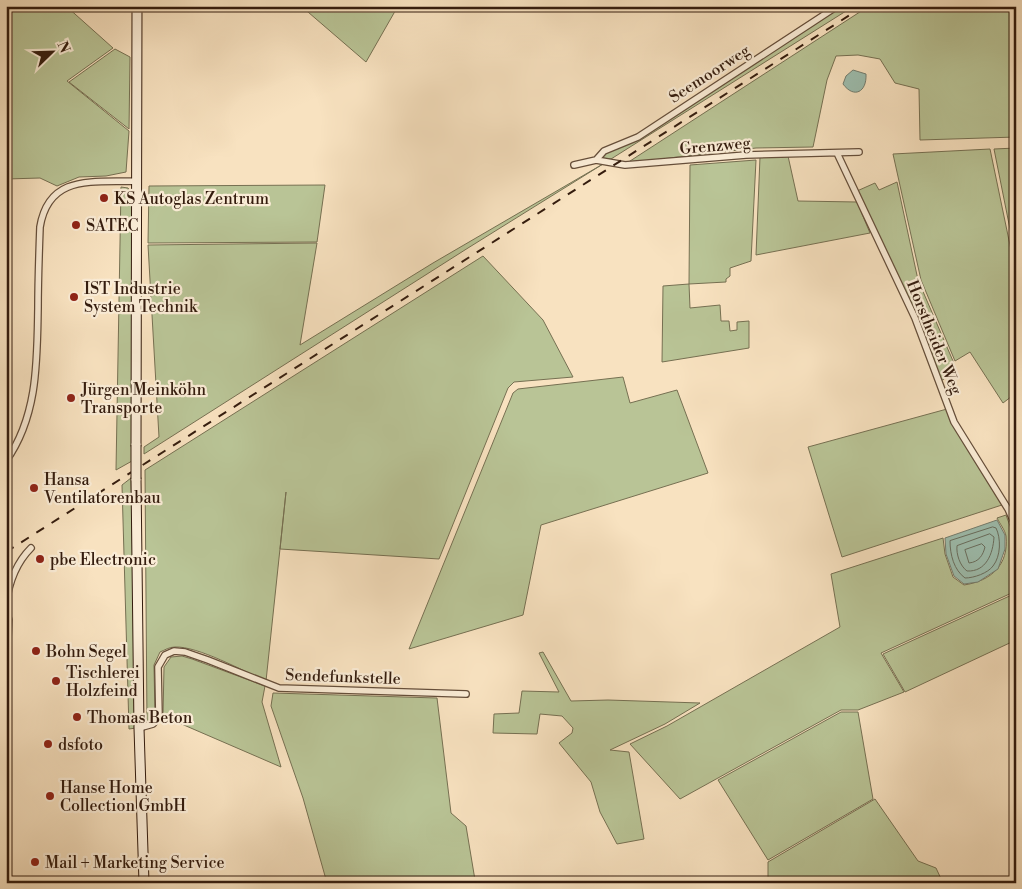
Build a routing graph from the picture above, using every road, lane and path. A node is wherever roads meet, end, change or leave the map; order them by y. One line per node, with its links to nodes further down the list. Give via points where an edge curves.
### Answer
1 (137, 6): 7 (main road)
2 (836, 8): 5 (street, Seemoorweg, via 638,137 604,151)
3 (859, 152): 4 (street, Grenzweg)
4 (837, 153): 5 (street, Grenzweg, via 746,155 626,166); 9 (street, Horstheider Weg, via 915,318 954,422)
5 (596, 160): 6 (street, Grenzweg)
6 (574, 165)
7 (137, 181): 8 (street, via 72,184 57,192 46,206 40,227 34,389 18,442); 16 (main road, bridge)
8 (6, 461)
9 (1012, 510): 10 (street, Horstheider Weg)
10 (1016, 527)
11 (31, 548): 12 (street, via 17,566)
12 (6, 604)
13 (6, 612): 14 (street, via 9,620)
14 (6, 668)
15 (466, 694): 16 (street, Sendefunkstelle, via 279,688 208,660 174,651 164,655 158,667 159,717 153,724)
16 (139, 728): 17 (main road)
17 (144, 883)

